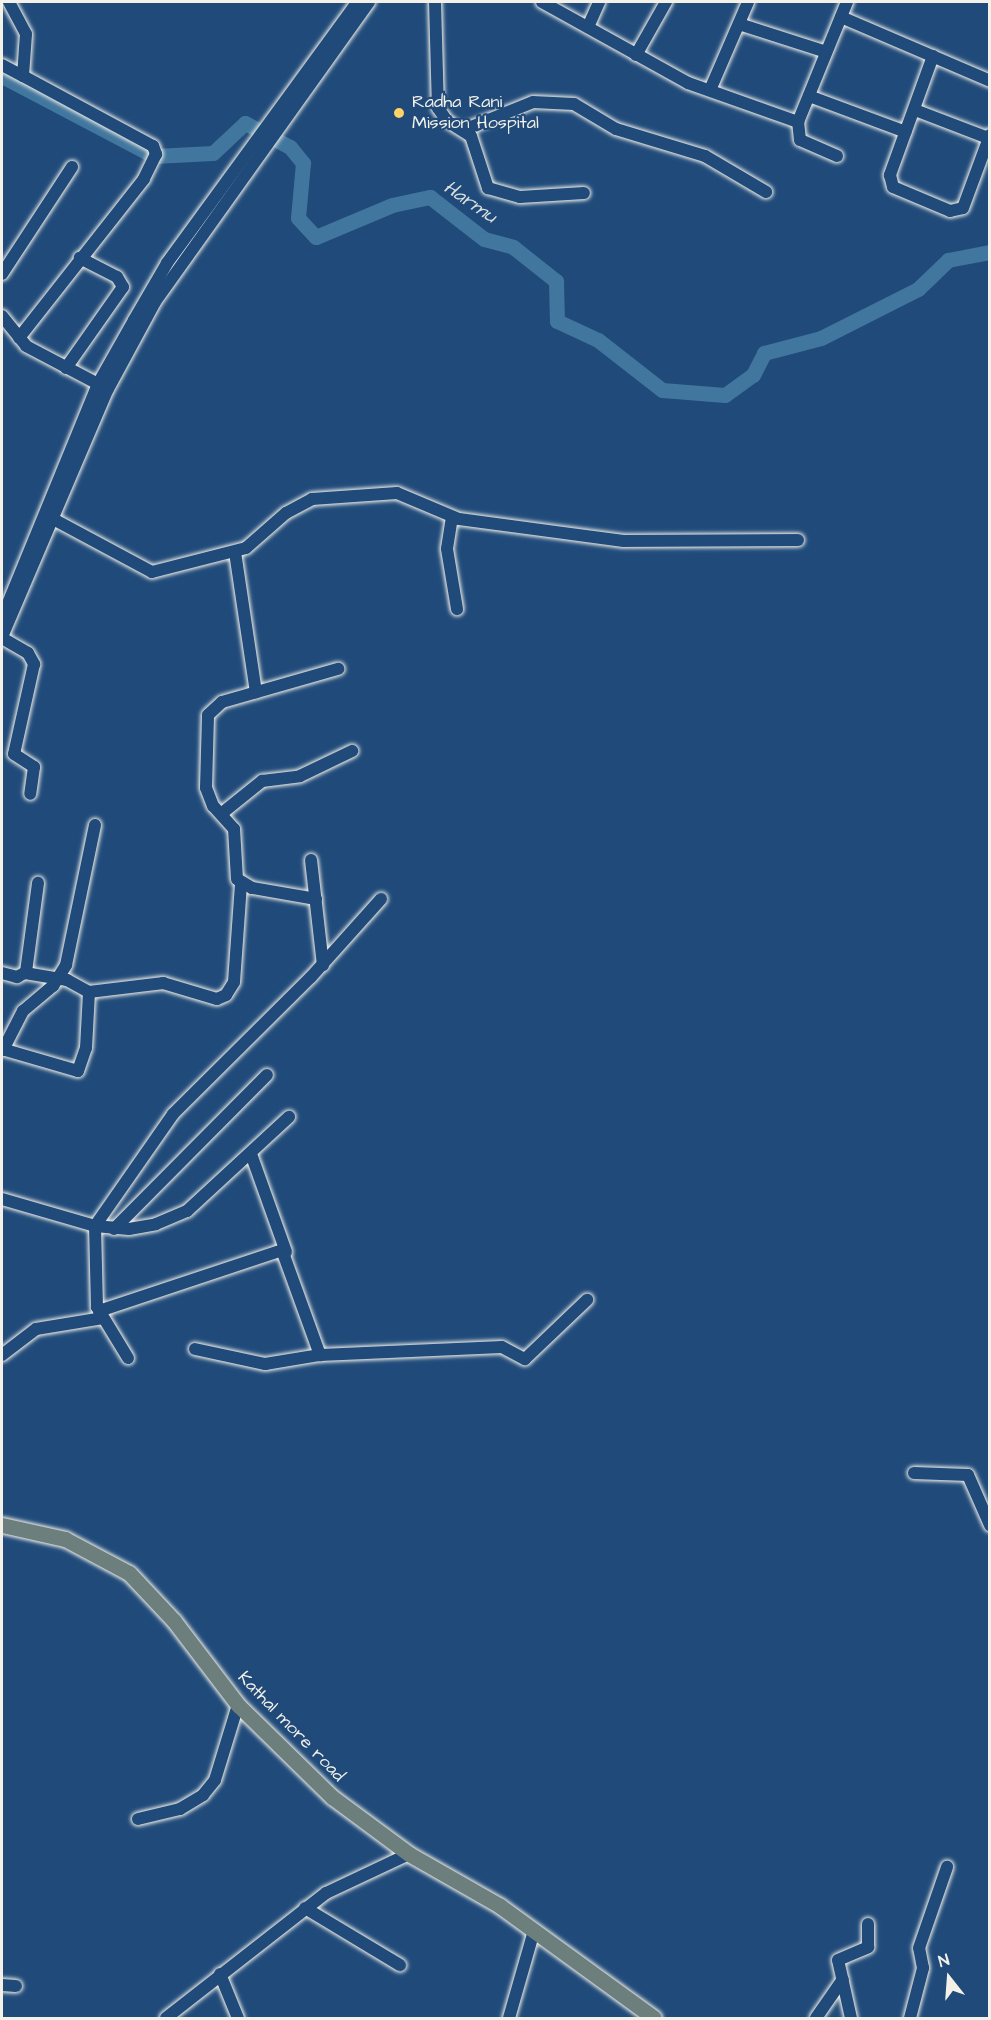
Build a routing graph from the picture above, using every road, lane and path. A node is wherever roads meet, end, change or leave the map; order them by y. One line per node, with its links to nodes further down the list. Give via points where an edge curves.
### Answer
1 (9, 2): 17 (street, via 26,34)
2 (357, 2): 23 (street)
3 (369, 2): 23 (street)
4 (435, 2): 24 (street, via 438,108 447,121)
5 (542, 2): 12 (street)
6 (599, 2): 12 (street)
7 (666, 2): 14 (street)
8 (748, 2): 11 (street)
9 (847, 2): 10 (street)
10 (841, 17): 13 (street); 15 (street)
11 (739, 24): 13 (street); 19 (street)
12 (588, 27): 14 (street)
13 (826, 52): 20 (street)
14 (636, 55): 19 (street)
15 (933, 56): 18 (street); 21 (street)
16 (2, 65): 17 (street)
17 (23, 76): 33 (street, via 153,146 155,159)
18 (990, 81)
19 (710, 90): 22 (street)
20 (809, 96): 22 (street); 25 (street)
21 (915, 110): 25 (street); 26 (street)
22 (798, 122): 28 (street, via 800,140)
23 (280, 123): 27 (street)
24 (466, 129): 31 (street, via 533,102 574,104 610,127 705,156); 32 (street, via 484,181 495,194)
25 (906, 132): 30 (street, via 890,175 897,191 957,211 969,202)
26 (989, 136): 30 (street)
27 (259, 152): 38 (street, via 167,262); 40 (street, via 155,302 108,389)
28 (837, 156)
29 (72, 167): 34 (street)
30 (985, 175)
31 (766, 192)
32 (584, 193)
33 (80, 258): 36 (street); 37 (street, via 117,277 123,287)
34 (2, 274)
35 (2, 316): 36 (street)
36 (19, 338): 37 (street)
37 (66, 368): 38 (street)
38 (98, 384): 44 (street)
39 (452, 517): 41 (street, via 664,544); 42 (street, via 409,495 312,499); 43 (street, via 447,549)
40 (55, 520): 42 (street, via 83,531 142,571 162,571); 45 (street)
41 (798, 540)
42 (235, 552): 47 (street)
43 (457, 609)
44 (2, 617)
45 (2, 638): 49 (street, via 28,653 33,664 14,754 34,767)
46 (338, 669): 47 (street)
47 (256, 692): 50 (street, via 214,705 208,715 204,774 209,798)
48 (352, 751): 50 (street, via 300,776 262,781)
49 (30, 794)
50 (221, 813): 54 (street, via 234,829)
51 (95, 825): 60 (street, via 68,956)
52 (311, 860): 55 (street)
53 (38, 883): 59 (street)
54 (241, 884): 55 (street); 61 (street, via 234,982 226,995 217,999 163,983)
55 (316, 899): 57 (street)
56 (381, 899): 57 (street)
57 (323, 965): 67 (street, via 173,1114)
58 (2, 973): 59 (street)
59 (25, 973): 60 (street)
60 (57, 981): 61 (street, via 67,980); 62 (street, via 23,1011)
61 (89, 992): 62 (street, via 86,1048 78,1071)
62 (2, 1049)
63 (267, 1075): 68 (street)
64 (289, 1117): 65 (street)
65 (251, 1154): 68 (street, via 182,1215); 69 (street)
66 (2, 1199): 67 (street)
67 (95, 1226): 68 (street); 71 (street)
68 (114, 1229)
69 (286, 1252): 71 (street); 74 (street)
70 (587, 1300): 74 (street, via 526,1359 502,1347)
71 (101, 1315): 73 (street, via 36,1329); 75 (street)
72 (195, 1349): 74 (street, via 265,1364)
73 (2, 1355)
74 (320, 1355)
75 (128, 1358)
76 (914, 1473): 78 (street, via 968,1474)
77 (2, 1526): 79 (main road, Kathal more road, via 65,1539 129,1573 174,1621)
78 (990, 1526)
79 (238, 1705): 80 (street, via 215,1780 203,1796 180,1809); 81 (main road, Kathal more road, via 332,1797)
80 (138, 1819)
81 (409, 1854): 83 (street); 85 (main road, Kathal more road)
82 (947, 1867): 99 (street, via 918,1952 923,1968)
83 (304, 1908): 86 (street); 87 (street)
84 (868, 1923): 88 (street, via 868,1947 838,1960)
85 (534, 1931): 95 (street); 96 (main road, Kathal more road)
86 (400, 1965)
87 (220, 1974): 91 (street); 94 (street)
88 (843, 1979): 97 (street); 98 (street)
89 (2, 1985): 90 (street)
90 (16, 1986)
91 (182, 2005): 92 (street); 93 (street)
92 (166, 2019)
93 (185, 2019)
94 (238, 2019)
95 (509, 2019)
96 (654, 2019)
97 (816, 2019)
98 (851, 2019)
99 (910, 2019)

